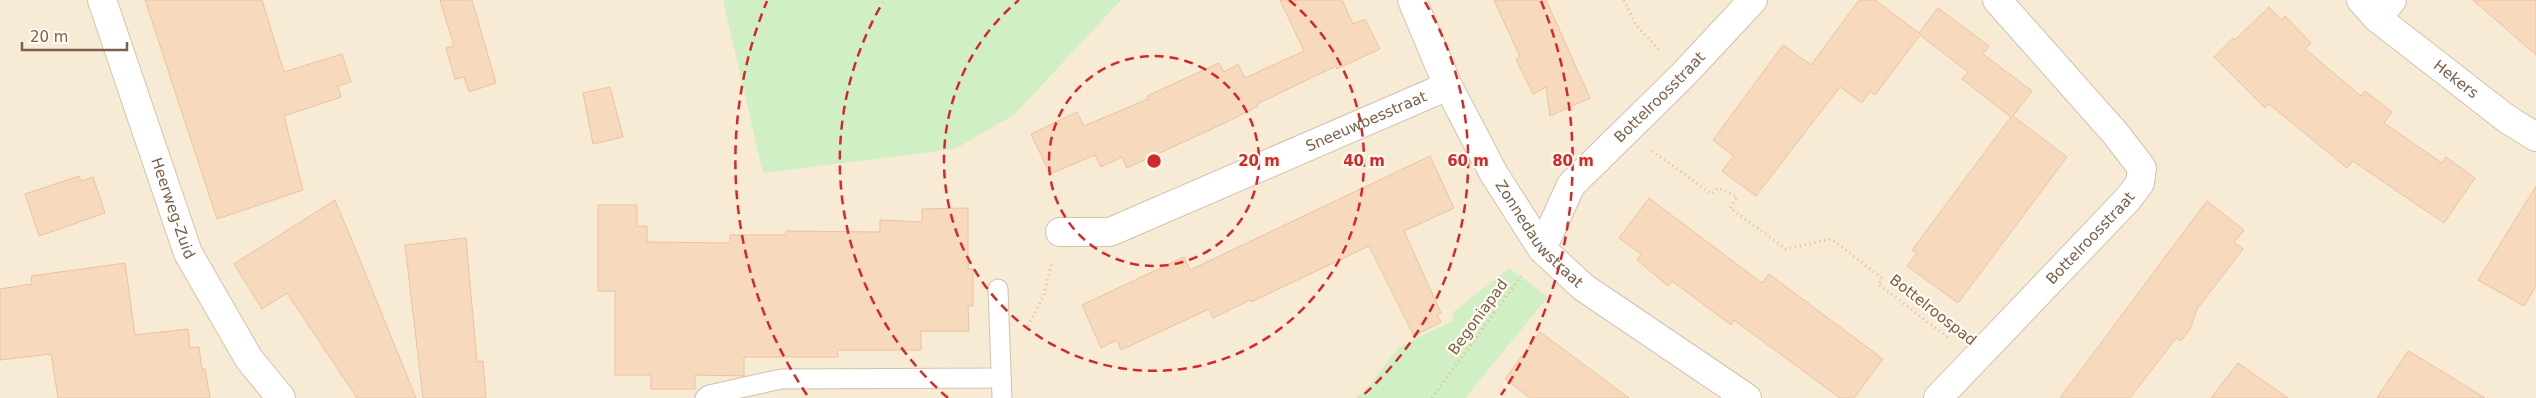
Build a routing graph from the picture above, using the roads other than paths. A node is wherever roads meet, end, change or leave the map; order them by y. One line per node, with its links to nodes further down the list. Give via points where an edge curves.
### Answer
1 (102, 0): 12 (street, Heerweg-Zuid, via 188,253 250,359)
2 (1412, 0): 6 (street, Zonnedauwstraat)
3 (1753, 0): 9 (street, Bottelroosstraat, via 1683,75 1571,184)
4 (1997, 0): 16 (street, Bottelroosstraat, via 2115,133 2142,168 2140,183)
5 (2377, 6): 7 (street, Hekers, via 2507,119)
6 (1448, 86): 8 (street, Sneeuwbesstraat, via 1110,232); 9 (street, Zonnedauwstraat, via 1494,174)
7 (2536, 137)
8 (1060, 232)
9 (1542, 249): 15 (street, Zonnedauwstraat, via 1584,287)
10 (998, 289): 11 (lane)
11 (1001, 378): 13 (lane, via 781,379); 14 (lane)
12 (281, 398)
13 (705, 398)
14 (1002, 398)
15 (1747, 398)
16 (1938, 398)

